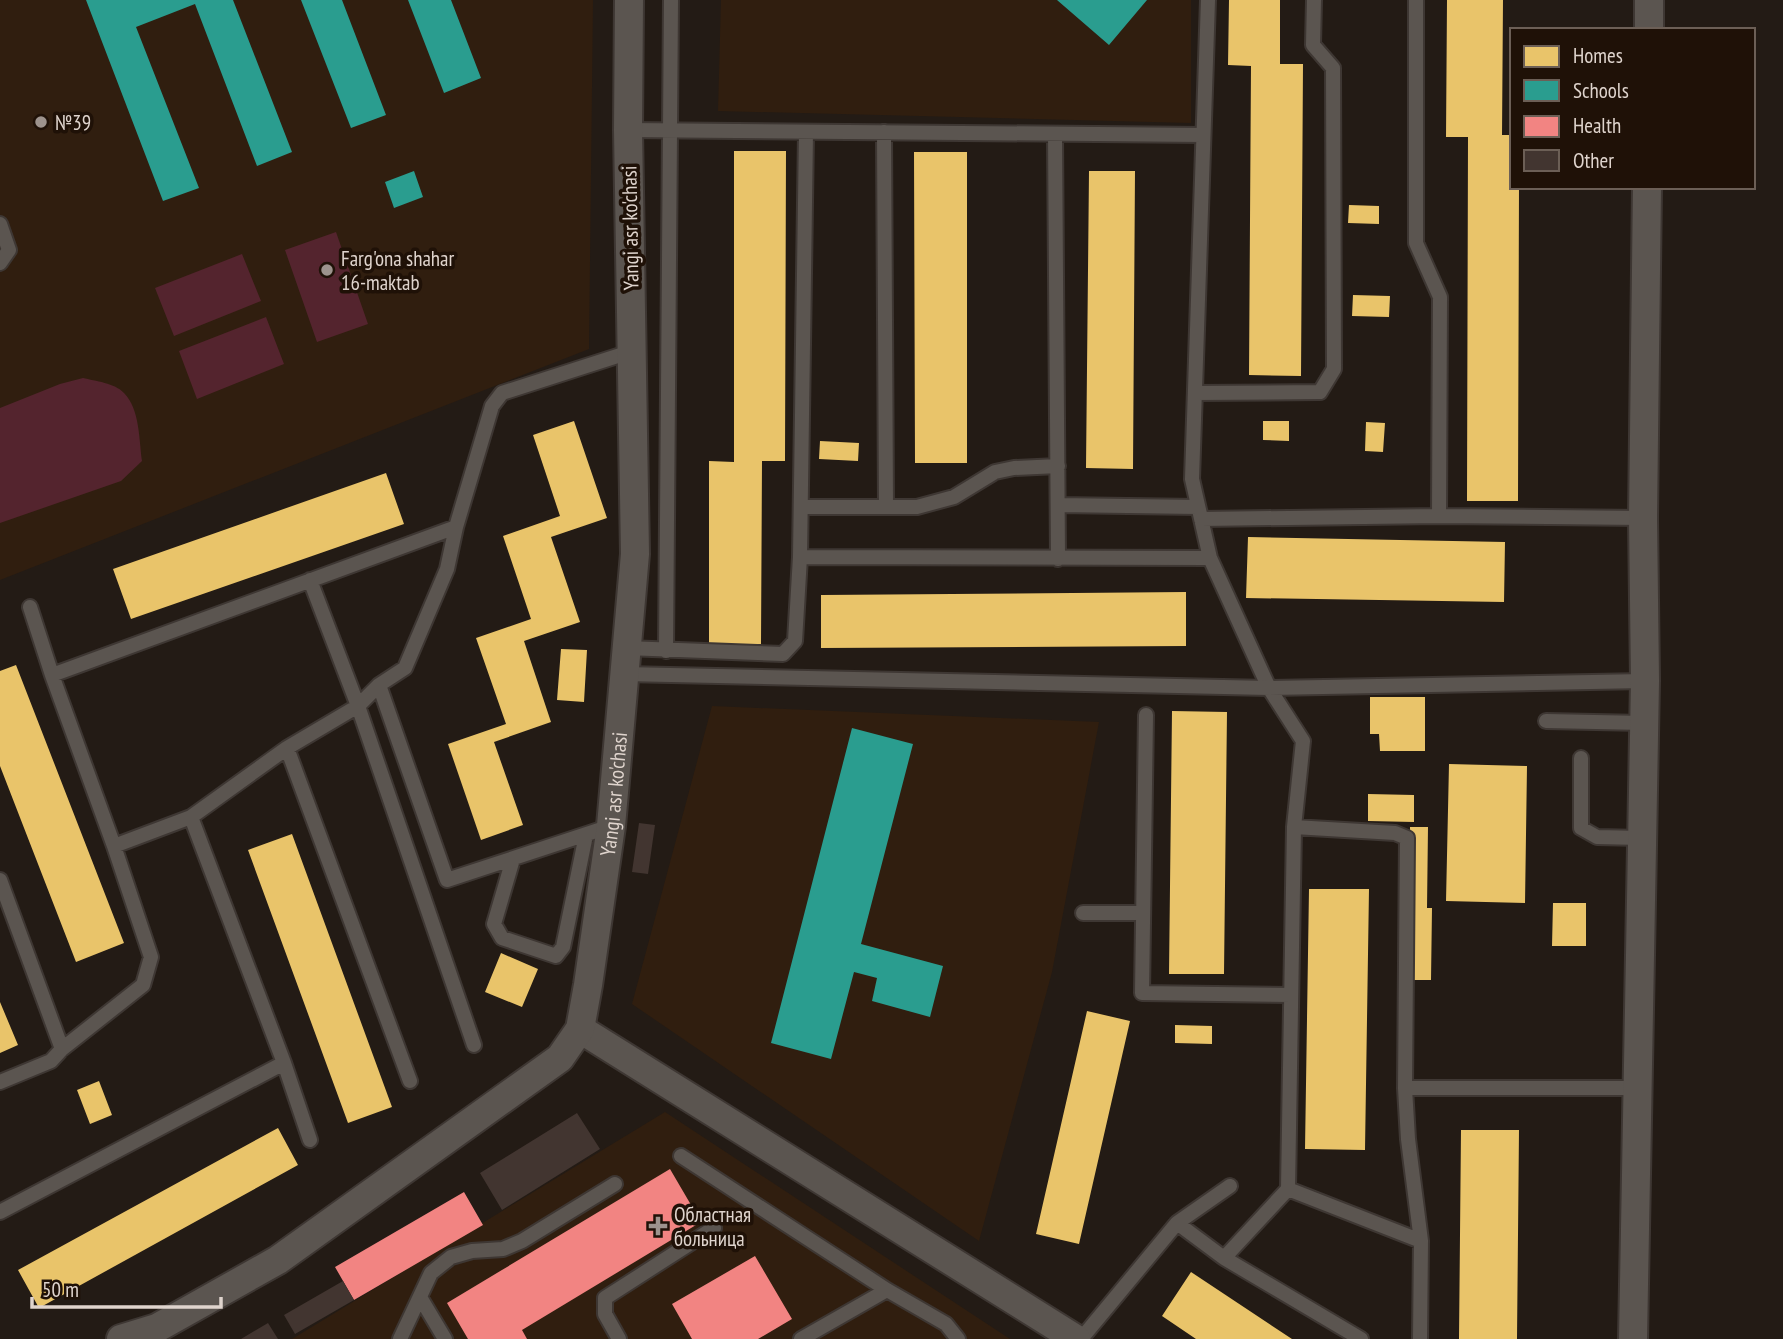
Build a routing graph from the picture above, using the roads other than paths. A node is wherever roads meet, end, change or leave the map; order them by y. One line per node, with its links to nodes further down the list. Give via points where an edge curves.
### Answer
1 (629, 0): 8 (street, Yangi asr ko'chasi)
2 (671, 0): 9 (lane)
3 (1208, 0): 13 (lane)
4 (1314, 0): 18 (lane, via 1313,45 1333,68 1334,369 1320,392)
5 (1416, 0): 24 (lane, via 1416,243 1440,297)
6 (1649, 0): 7 (street)
7 (1649, 28)
8 (628, 130): 9 (lane); 17 (street, Yangi asr ko'chasi)
9 (669, 131): 10 (lane); 32 (lane)
10 (806, 132): 11 (lane); 21 (lane)
11 (884, 132): 12 (lane); 22 (lane)
12 (1055, 134): 13 (lane); 19 (lane)
13 (1203, 135): 18 (lane)
14 (1647, 189): 25 (street)
15 (0, 224): 16 (lane, via 9,250)
16 (0, 263)
17 (633, 351): 26 (lane, via 502,393 492,406); 33 (street, Yangi asr ko'chasi, via 635,554)
18 (1195, 393): 23 (lane, via 1192,479)
19 (1058, 466): 20 (lane); 22 (lane, via 995,472 954,497 917,507)
20 (1058, 505): 23 (lane); 29 (lane)
21 (801, 507): 22 (lane); 27 (lane)
22 (886, 507)
23 (1200, 513): 24 (lane); 28 (lane)
24 (1439, 516): 25 (lane)
25 (1643, 518): 35 (street)
26 (456, 527): 30 (lane); 36 (lane, via 447,569 405,668)
27 (800, 558): 29 (lane); 32 (lane, via 795,641 783,654)
28 (1210, 558): 29 (lane); 37 (lane)
29 (1058, 559)
30 (310, 580): 34 (lane); 38 (lane)
31 (30, 607): 34 (lane)
32 (666, 651): 33 (lane)
33 (625, 661): 37 (lane); 46 (street, Yangi asr ko'chasi)
34 (52, 675): 48 (lane)
35 (1645, 681): 37 (lane); 41 (street)
36 (379, 685): 38 (lane); 49 (lane, via 447,880)
37 (1269, 688): 45 (lane, via 1303,741)
38 (358, 706): 42 (lane); 55 (lane)
39 (1146, 715): 52 (lane)
40 (1546, 721): 41 (lane)
41 (1644, 723): 47 (street)
42 (287, 748): 44 (lane); 58 (lane)
43 (1581, 758): 47 (lane, via 1581,828 1597,837)
44 (191, 817): 48 (lane); 57 (lane)
45 (1294, 827): 53 (lane); 60 (lane, via 1395,833 1407,838)
46 (598, 831): 49 (lane); 49 (lane, via 563,947 556,956 502,938 494,924); 54 (street, Yangi asr ko'chasi, via 588,985)
47 (1641, 838): 61 (street)
48 (114, 846): 56 (lane, via 151,957 143,985)
49 (513, 859)
50 (0, 880): 56 (lane)
51 (1083, 913): 52 (lane)
52 (1142, 913): 53 (lane, via 1142,993)
53 (1291, 995): 66 (lane)
54 (580, 1029): 74 (street, Yangi asr ko'chasi, via 560,1058 278,1260); 81 (street)
55 (474, 1045)
56 (62, 1049): 59 (lane, via 51,1061)
57 (284, 1063): 62 (lane); 67 (lane)
58 (410, 1081)
59 (0, 1083)
60 (1405, 1088): 61 (lane); 70 (lane)
61 (1636, 1088): 84 (street)
62 (310, 1140)
63 (681, 1156): 72 (lane)
64 (615, 1184): 73 (lane, via 522,1241 503,1249 451,1257 430,1273)
65 (1230, 1186): 68 (lane)
66 (1288, 1189): 70 (lane); 71 (lane)
67 (0, 1212)
68 (1177, 1223): 71 (lane); 81 (lane)
69 (714, 1228): 78 (lane, via 605,1298 604,1314)
70 (1420, 1241): 83 (lane)
71 (1224, 1258): 82 (lane)
72 (887, 1290): 79 (lane); 80 (lane, via 946,1324)
73 (420, 1297): 76 (lane); 77 (lane)
74 (160, 1333): 75 (street, Yangi asr ko'chasi)
75 (121, 1339)
76 (400, 1339)
77 (444, 1339)
78 (619, 1339)
79 (801, 1339)
80 (958, 1339)
81 (1079, 1339)
82 (1361, 1339)
83 (1420, 1339)
84 (1633, 1339)

